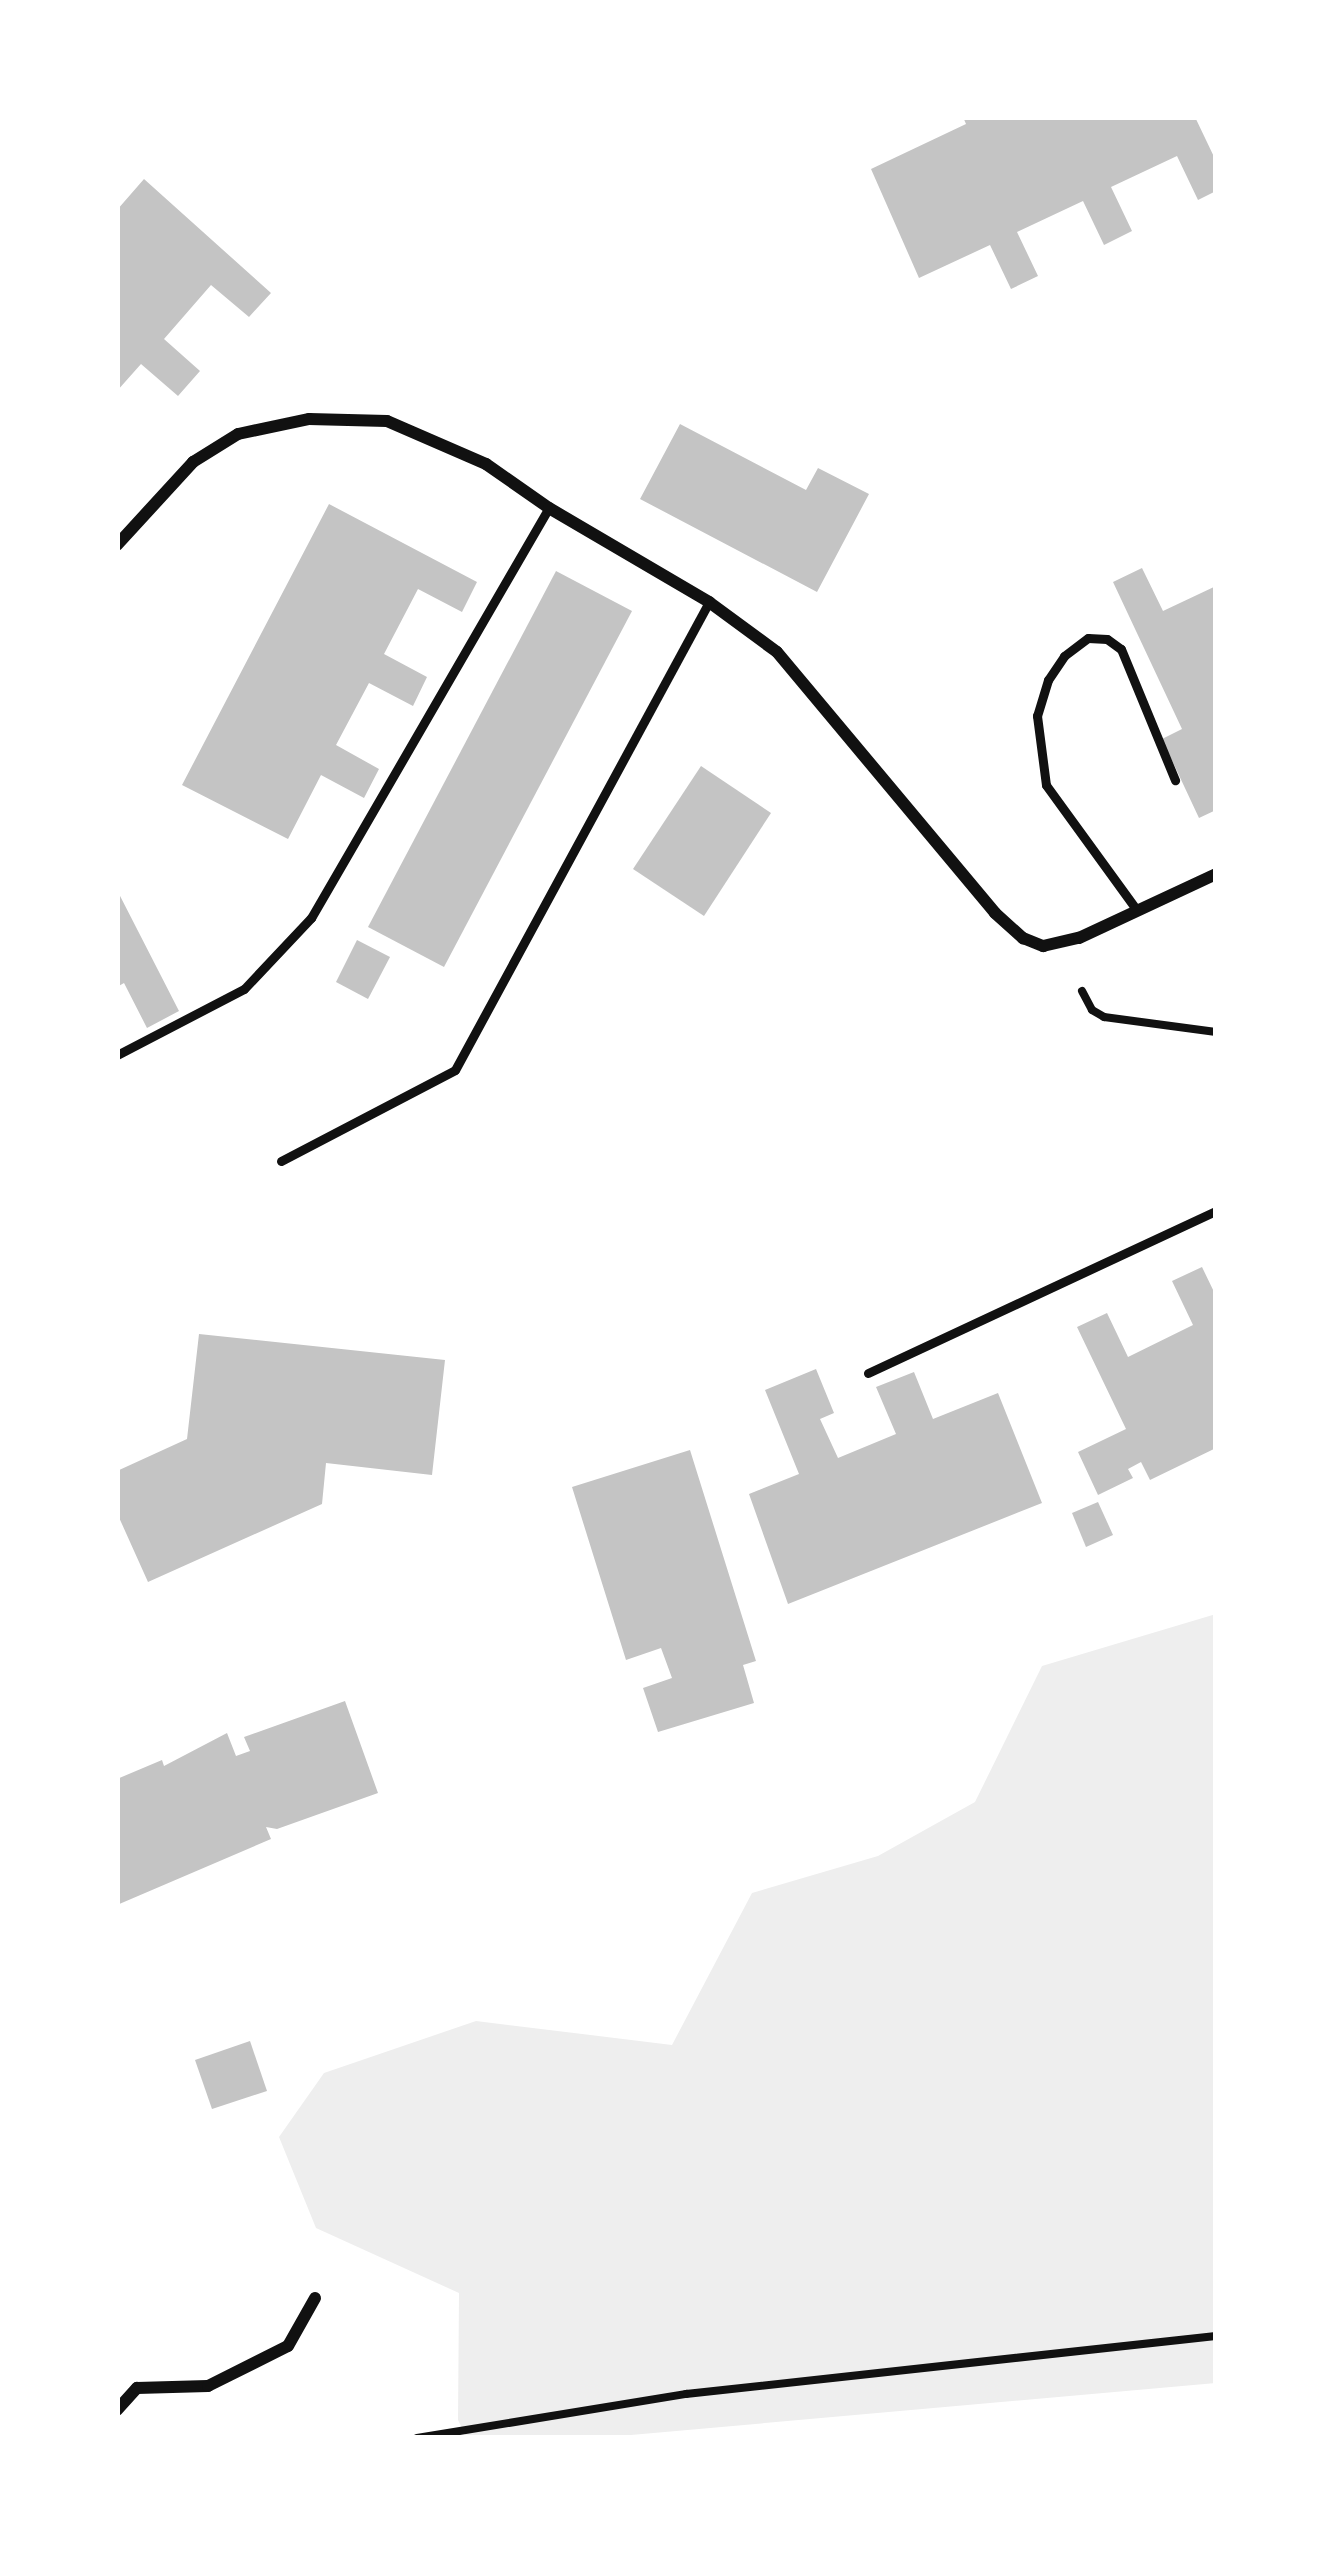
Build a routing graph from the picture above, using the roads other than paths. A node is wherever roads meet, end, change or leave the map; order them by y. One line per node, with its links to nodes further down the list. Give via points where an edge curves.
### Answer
1 (549, 508): 2 (street, via 486,464 387,421 309,419 238,434 193,462); 3 (street); 7 (lane, via 311,918 244,989)
2 (117, 545)
3 (709, 602): 6 (street, via 777,652 1022,938 1043,946 1079,938); 8 (lane, via 455,1070)
4 (1175, 780): 6 (lane, via 1121,649 1088,638 1048,680 1037,716 1046,785)
5 (1216, 874): 6 (street)
6 (1136, 909)
7 (117, 1055)
8 (281, 1161)
9 (1216, 1211): 10 (lane)
10 (868, 1373)
11 (315, 2298): 12 (street, via 288,2346 208,2386 137,2388)
12 (117, 2410)

